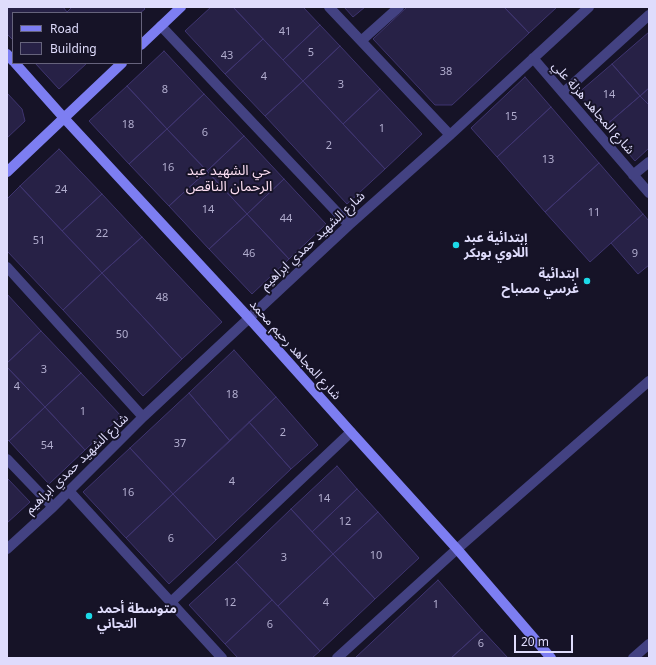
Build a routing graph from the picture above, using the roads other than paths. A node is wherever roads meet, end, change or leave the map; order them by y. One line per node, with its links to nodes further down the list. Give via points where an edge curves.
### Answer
1 (181, 7): 6 (street)
2 (329, 7): 7 (street)
3 (399, 7): 7 (street)
4 (589, 7): 9 (street, شارع الشهيد حمدي ابراهيم)
5 (649, 15): 12 (street)
6 (161, 26): 8 (street); 19 (street)
7 (361, 42): 14 (street)
8 (142, 43)
9 (533, 58): 12 (street, شارع المجاهد هزلة علي); 14 (street, شارع الشهيد حمدي ابراهيم)
10 (16, 64): 13 (street, شارع المجاهد رحيم محمد)
11 (121, 64): 13 (street)
12 (563, 93): 17 (street, شارع المجاهد هزلة علي)
13 (64, 118): 16 (street); 21 (street, شارع المجاهد رحيم محمد)
14 (450, 135): 19 (street, شارع الشهيد حمدي ابراهيم)
15 (649, 162): 17 (street)
16 (7, 172)
17 (633, 175): 18 (street, شارع المجاهد هزلة علي)
18 (649, 193)
19 (348, 226): 21 (street, شارع الشهيد حمدي ابراهيم)
20 (7, 268): 23 (street)
21 (249, 318): 23 (street, شارع الشهيد حمدي ابراهيم); 24 (street, شارع المجاهد رحيم محمد)
22 (649, 381): 29 (street)
23 (143, 417): 26 (street, شارع الشهيد حمدي ابراهيم)
24 (351, 432): 29 (street, شارع المجاهد رحيم محمد); 30 (street)
25 (7, 459): 27 (street)
26 (69, 491): 27 (street, شارع الشهيد حمدي ابراهيم); 30 (street)
27 (52, 507): 28 (street, شارع الشهيد حمدي ابراهيم)
28 (7, 549)
29 (457, 549): 33 (street); 34 (street, شارع المجاهد رحيم محمد)
30 (170, 603): 32 (street)
31 (649, 644): 35 (street)
32 (222, 658)
33 (337, 658)
34 (551, 658)
35 (633, 658)

